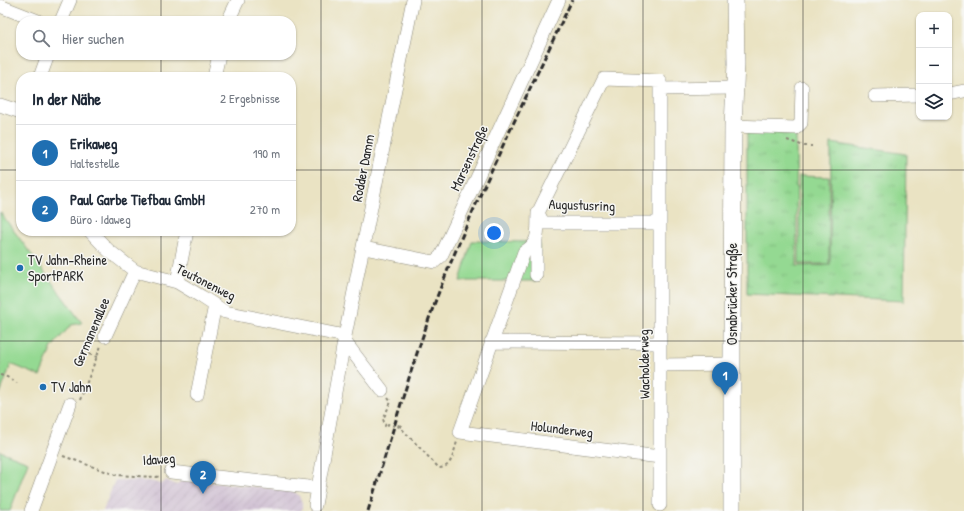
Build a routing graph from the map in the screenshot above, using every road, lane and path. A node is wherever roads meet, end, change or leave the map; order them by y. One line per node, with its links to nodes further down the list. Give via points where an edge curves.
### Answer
1 (70, 0): 8 (street)
2 (238, 0): 9 (street)
3 (413, 0): 29 (street, Rodder Damm)
4 (559, 0): 29 (street, Marsenstraße, via 441,256 434,262)
5 (735, 0): 14 (main road, Osnabrücker Straße)
6 (0, 6): 7 (street)
7 (25, 16)
8 (63, 16)
9 (230, 16)
10 (46, 60): 12 (street)
11 (218, 60): 13 (street)
12 (42, 72)
13 (215, 72)
14 (734, 88): 16 (street); 23 (main road, Osnabrücker Straße)
15 (802, 88): 23 (street, via 802,123 796,128)
16 (660, 89): 24 (street, Augustusring, via 660,80 604,79); 25 (street)
17 (964, 91): 18 (street)
18 (952, 93)
19 (916, 95): 20 (street)
20 (875, 96)
21 (0, 105): 22 (street)
22 (16, 110)
23 (733, 126): 40 (main road, Osnabrücker Straße)
24 (538, 213): 25 (street, Augustusring, via 544,222); 28 (street)
25 (659, 222): 37 (street, Wacholderweg)
26 (95, 236): 30 (street, Teutonenweg)
27 (186, 236): 32 (street)
28 (536, 241): 31 (street); 36 (street, via 524,252)
29 (364, 248): 35 (street, Rodder Damm)
30 (135, 271): 32 (street, Teutonenweg); 34 (street, Germanenallee)
31 (536, 275)
32 (177, 282): 33 (street, Teutonenweg)
33 (215, 305): 35 (street, Teutonenweg, via 225,312); 45 (street)
34 (105, 336): 39 (path, Germanenallee)
35 (345, 339): 44 (street); 51 (street, Rodder Damm)
36 (491, 342): 37 (street); 47 (street)
37 (659, 343): 41 (street, Wacholderweg)
38 (89, 354): 39 (path)
39 (97, 357): 46 (path, Germanenallee, via 78,404)
40 (732, 364): 41 (street); 55 (main road, Osnabrücker Straße)
41 (660, 365): 49 (street, Wacholderweg)
42 (0, 375): 43 (path)
43 (17, 383)
44 (382, 390): 47 (path, via 391,402 384,419 385,426 388,424 398,427 401,424 400,428 439,468 450,465)
45 (197, 395)
46 (70, 404): 48 (street)
47 (460, 432): 49 (street, Holunderweg)
48 (53, 452): 50 (path, Idaweg, via 116,475 156,478); 54 (street)
49 (660, 457): 53 (street, Wacholderweg)
50 (171, 472): 51 (street, Idaweg)
51 (318, 488): 52 (street, Rodder Damm)
52 (315, 505)
53 (660, 505)
54 (31, 511)
55 (732, 511)

